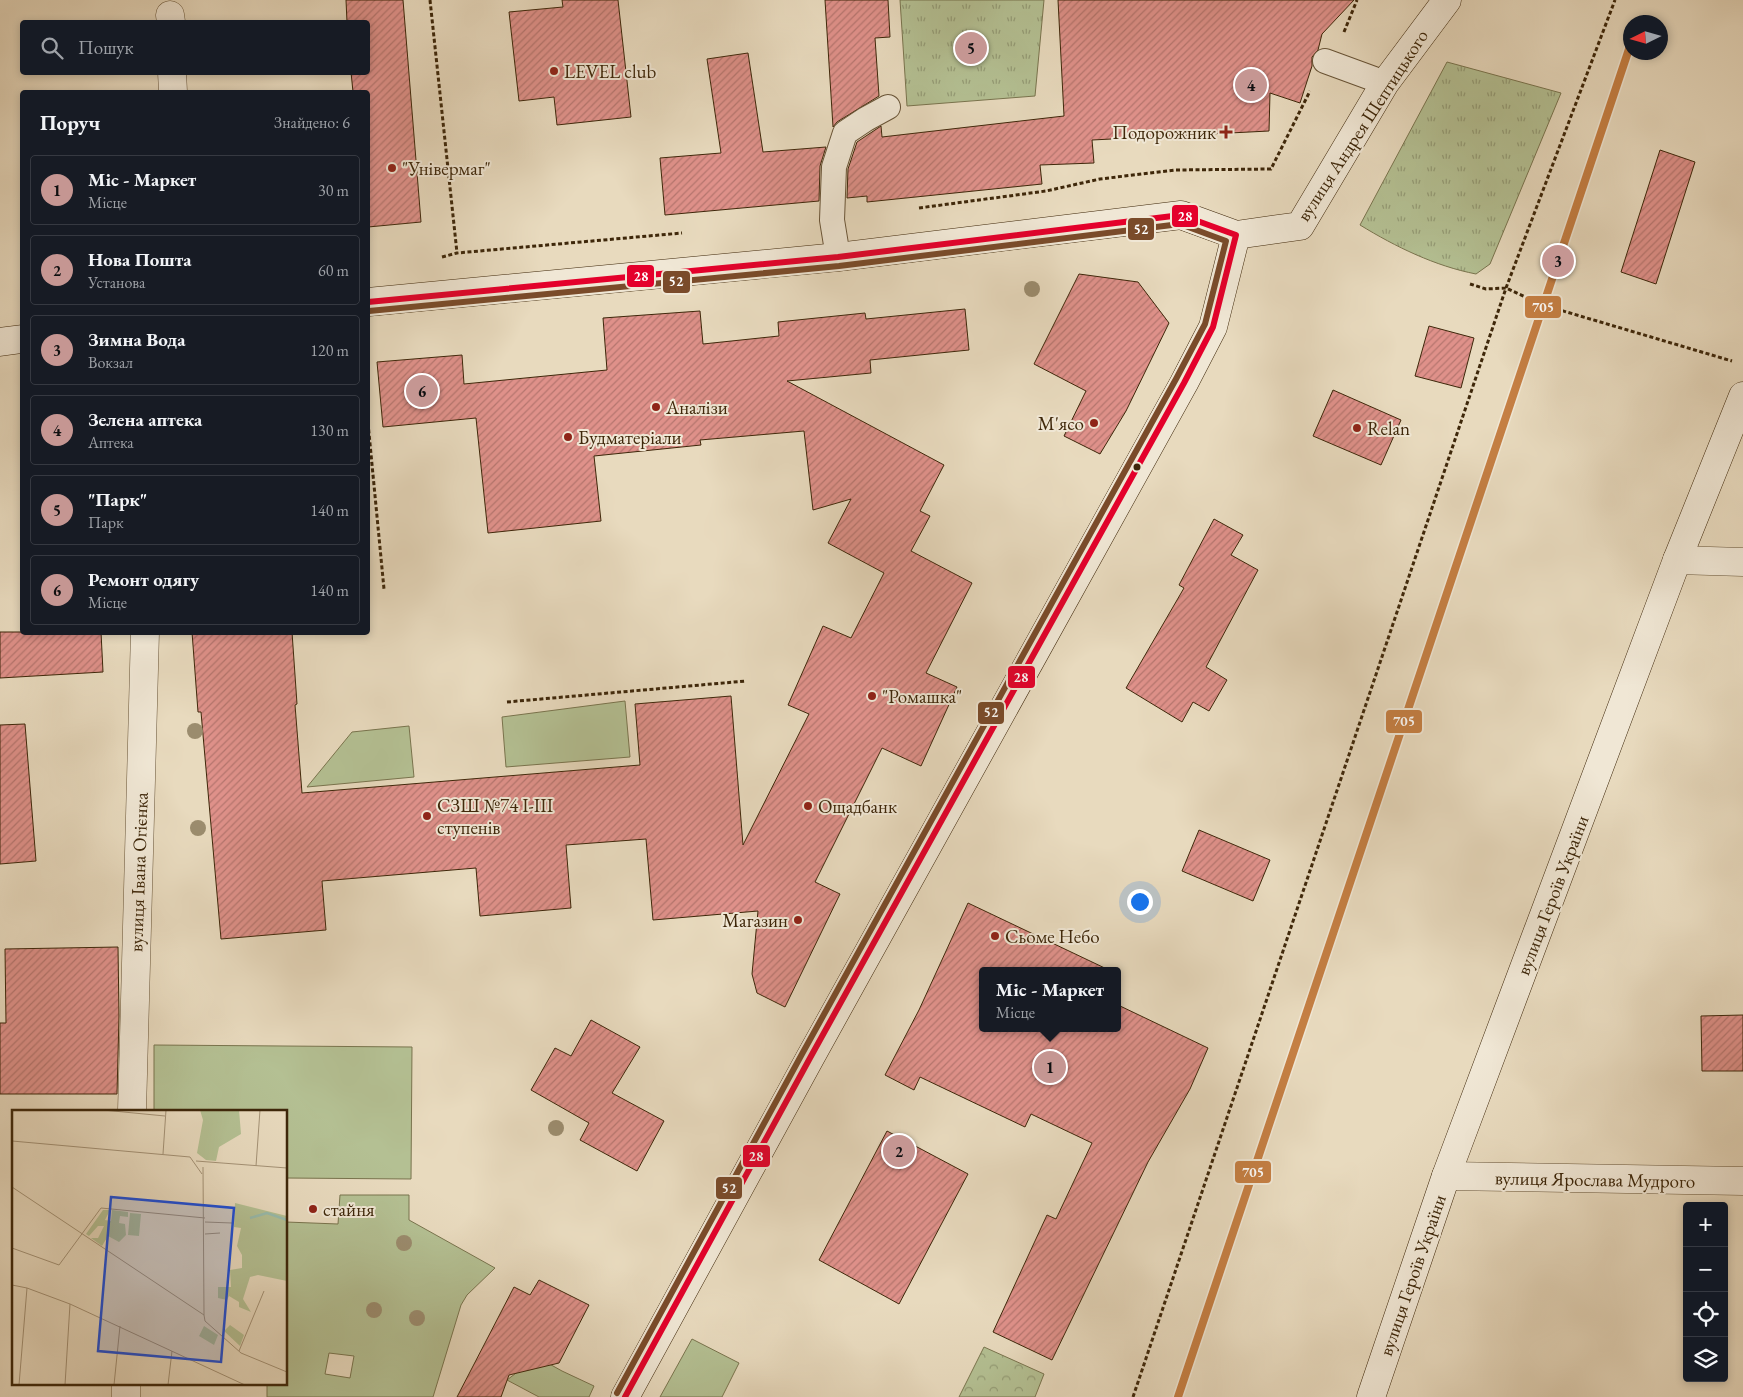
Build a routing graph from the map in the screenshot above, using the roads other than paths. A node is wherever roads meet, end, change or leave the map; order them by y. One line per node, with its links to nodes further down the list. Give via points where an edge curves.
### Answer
1 (1447, 0): 4 (street, вулиця Андрея Шептицького)
2 (1325, 62): 4 (lane)
3 (172, 75): 5 (street)
4 (1385, 83): 7 (street, вулиця Андрея Шептицького, via 1300,226)
5 (173, 90)
6 (888, 107): 8 (lane, via 845,133 834,167 832,220)
7 (1236, 235): 8 (street, via 1181,215); 21 (street, via 1213,327 1184,383)
8 (838, 257): 9 (street)
9 (370, 302)
10 (20, 339): 11 (street)
11 (0, 342)
12 (1743, 396): 13 (street, вулиця Героїв України)
13 (1677, 560): 14 (street); 17 (street, вулиця Героїв України)
14 (1743, 562)
15 (144, 635): 16 (street, вулиця Івана Огієнка)
16 (132, 1110)
17 (1446, 1176): 18 (street, вулиця Ярослава Мудрого); 22 (street, вулиця Героїв України)
18 (1743, 1181)
19 (126, 1384): 20 (street)
20 (126, 1397)
21 (625, 1397)
22 (1371, 1397)

